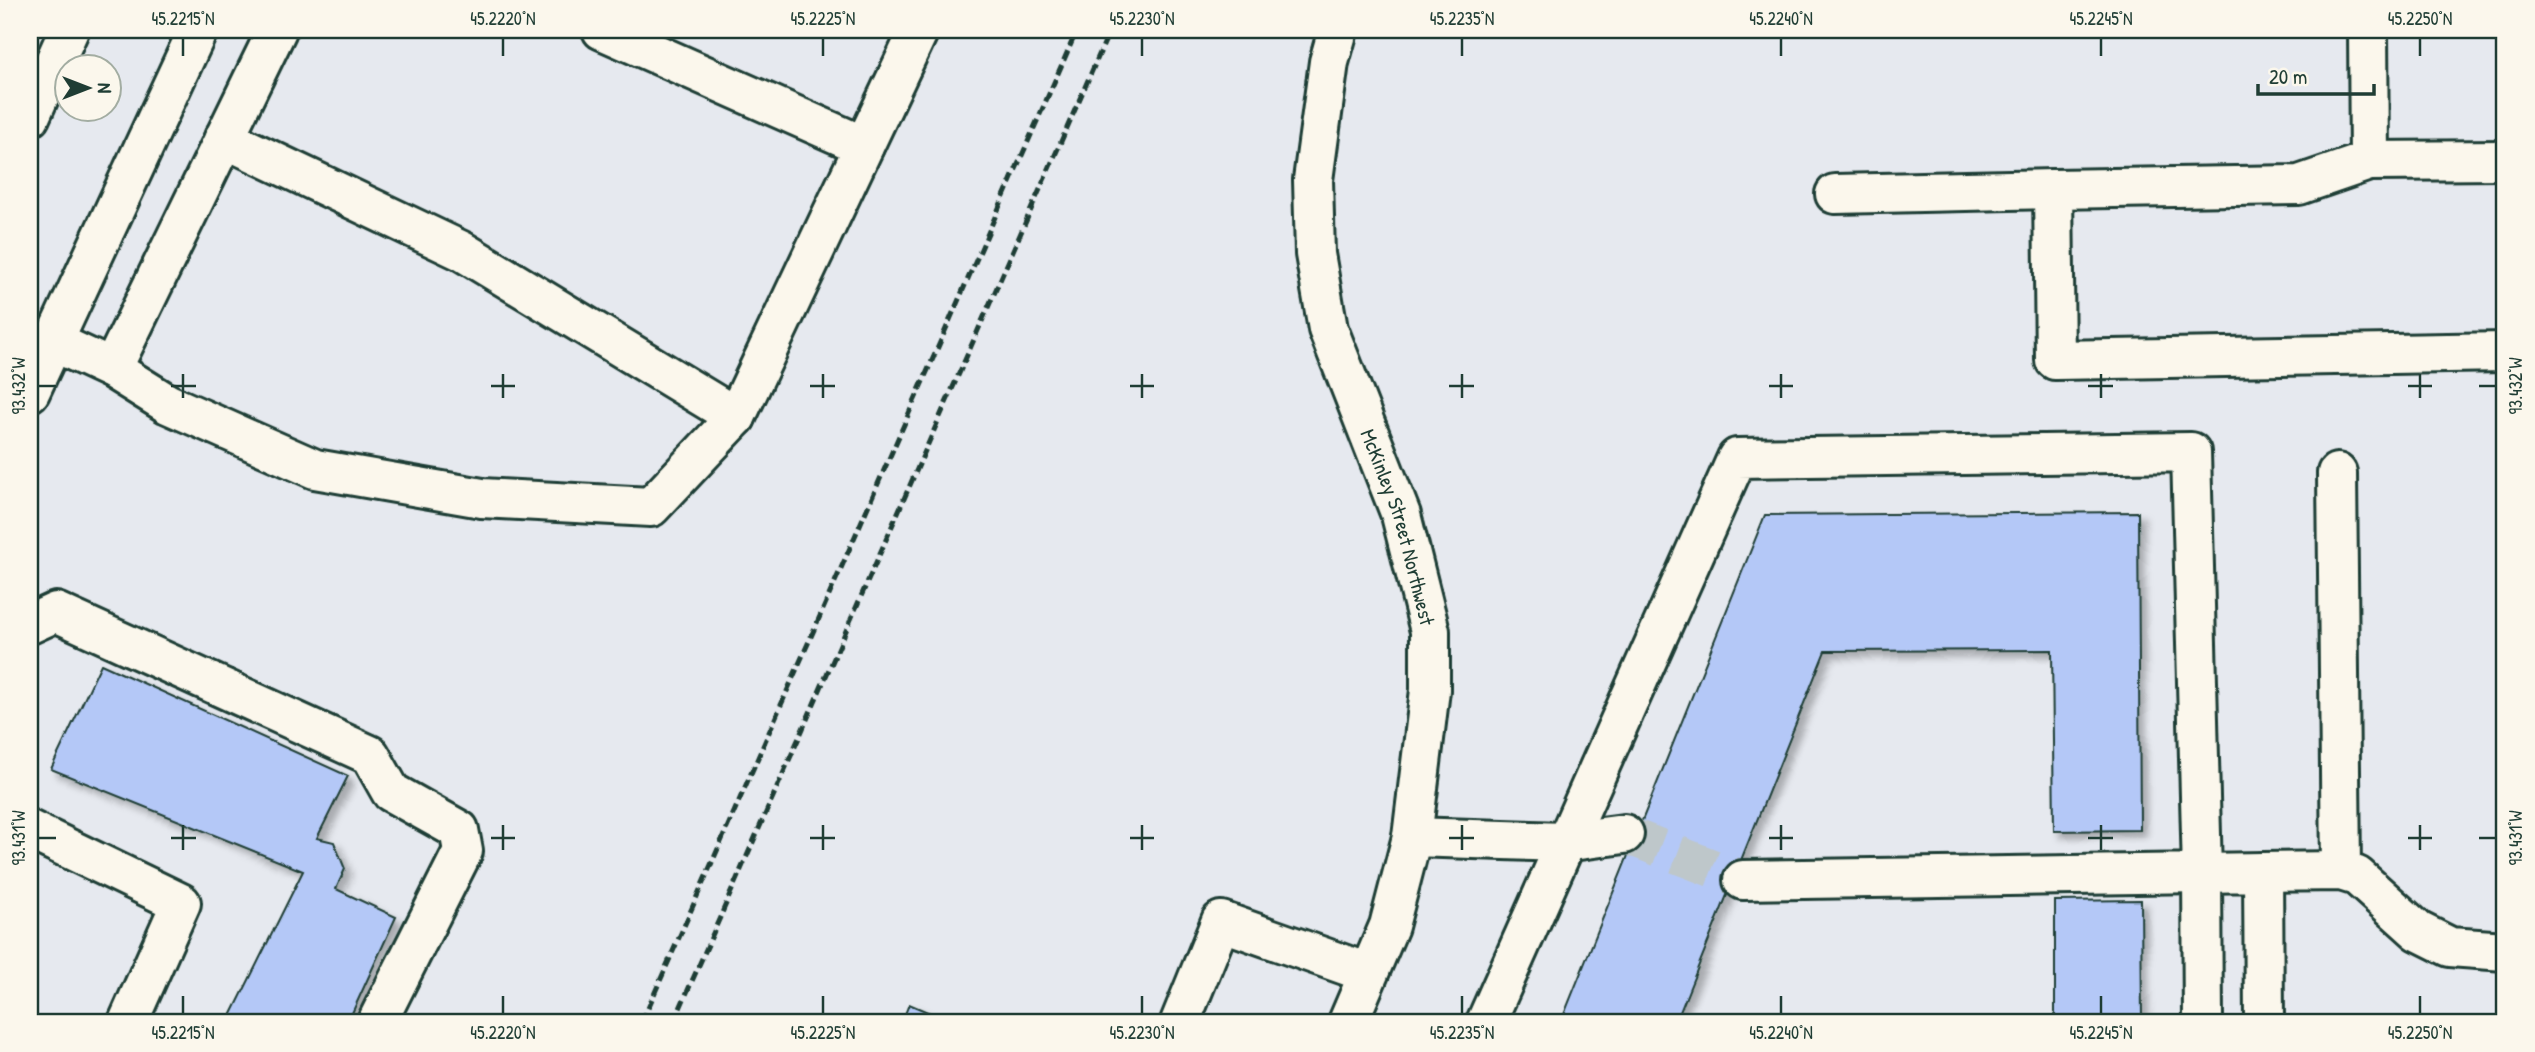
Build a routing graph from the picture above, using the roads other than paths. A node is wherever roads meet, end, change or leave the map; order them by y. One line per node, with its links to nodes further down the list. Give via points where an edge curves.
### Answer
1 (69, 30): 8 (main road)
2 (198, 30): 15 (main road)
3 (276, 30): 9 (main road)
4 (602, 30): 10 (main road)
5 (919, 30): 10 (main road)
6 (1338, 30): 24 (main road, McKinley Street Northwest, via 1329,62 1313,180 1315,254 1328,330 1401,515 1430,631 1430,690)
7 (2368, 30): 12 (main road)
8 (30, 117)
9 (224, 138): 17 (main road); 19 (main road, via 462,251)
10 (864, 146): 19 (main road)
11 (2505, 160): 12 (main road)
12 (2369, 161): 13 (main road, via 2299,185)
13 (2053, 189): 14 (main road); 16 (main road, via 2055,360)
14 (1835, 194)
15 (54, 342): 17 (main road); 18 (main road)
16 (2505, 352)
17 (112, 369): 19 (main road, via 167,404 315,469 482,498 651,507)
18 (30, 391)
19 (736, 417)
20 (2337, 473): 26 (main road)
21 (30, 624): 33 (main road, via 56,612 370,755 391,792 459,830 463,851)
22 (30, 830): 32 (main road, via 181,902)
23 (1625, 834): 25 (main road)
24 (1412, 837): 25 (main road); 31 (main road, McKinley Street Northwest, via 1389,926)
25 (1564, 842): 28 (main road, via 1737,458 2191,452); 36 (main road)
26 (2342, 871): 27 (main road); 30 (main road, via 2357,876 2417,930 2450,947)
27 (2263, 872): 28 (main road); 38 (main road)
28 (2202, 873): 29 (main road); 37 (main road)
29 (1743, 880)
30 (2505, 951)
31 (1368, 973): 34 (main road, via 1221,921); 35 (main road, McKinley Street Northwest)
32 (128, 1022)
33 (377, 1022)
34 (1181, 1022)
35 (1348, 1022)
36 (1486, 1022)
37 (2203, 1022)
38 (2264, 1022)

